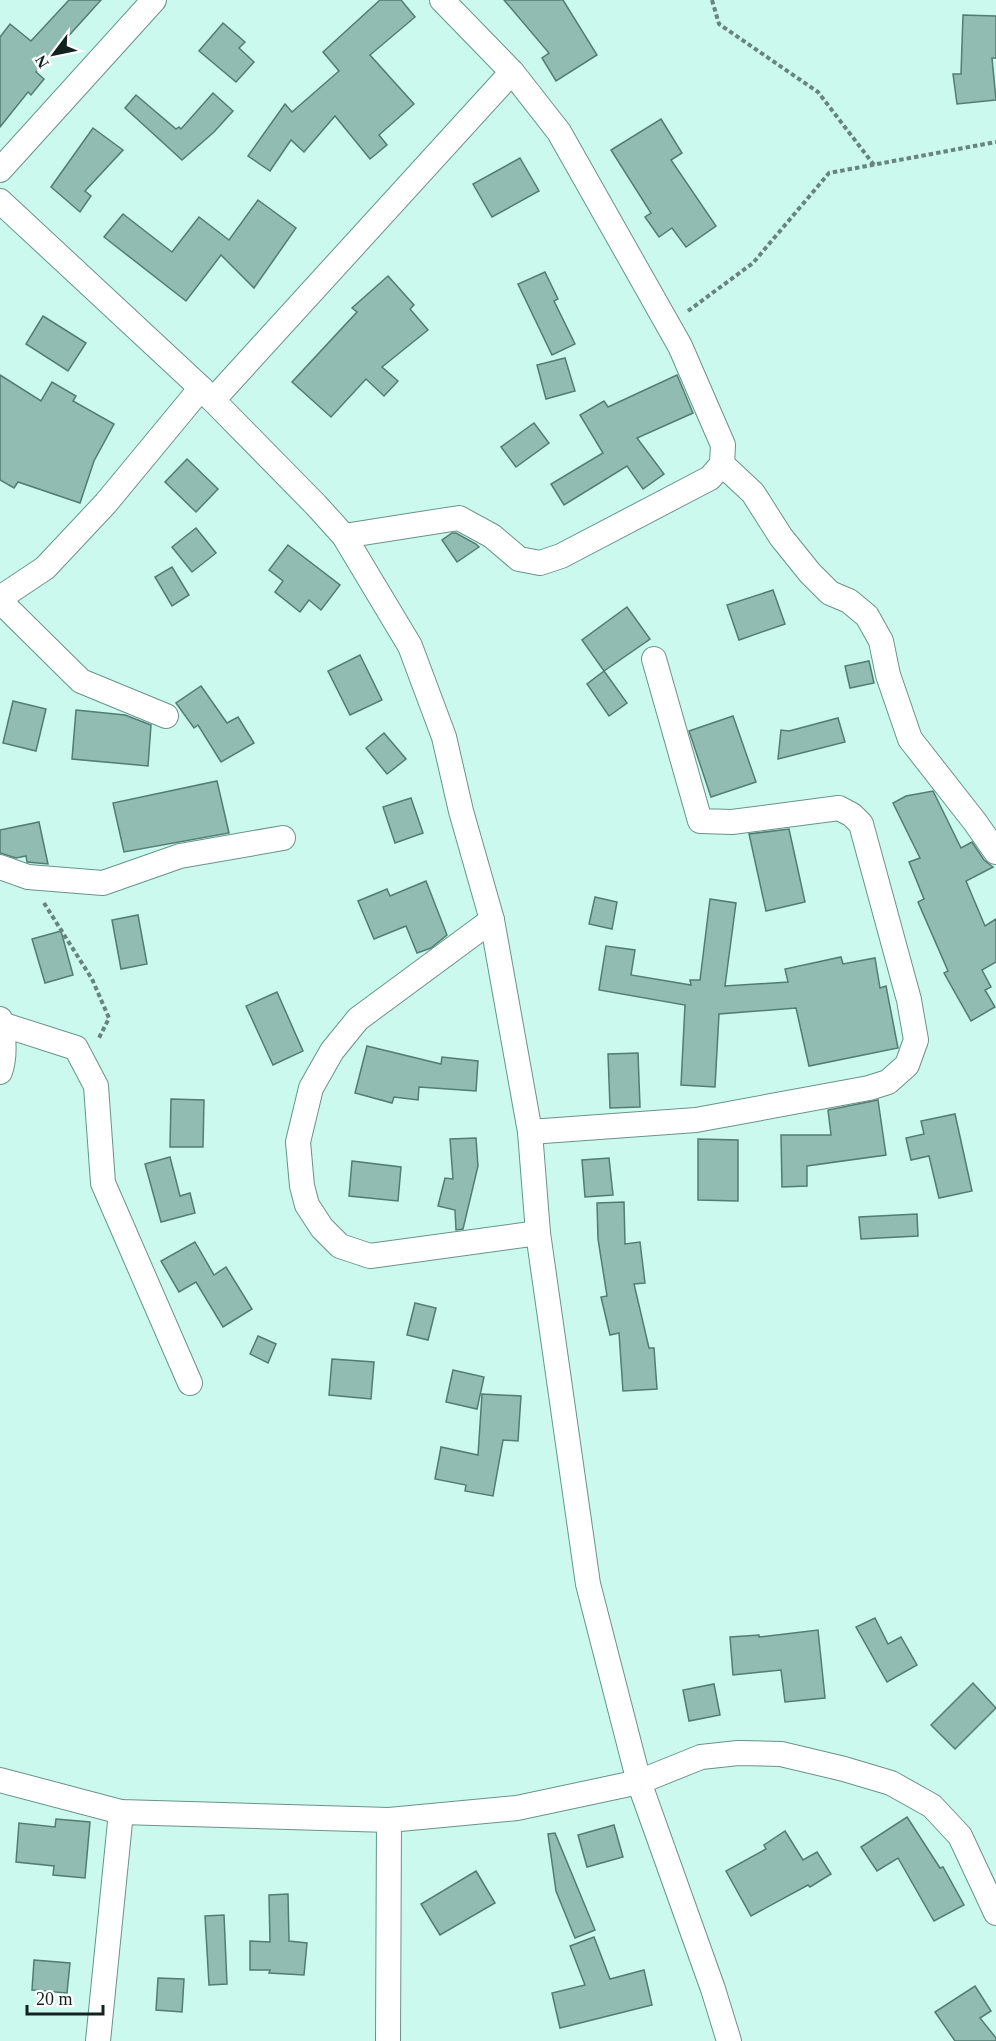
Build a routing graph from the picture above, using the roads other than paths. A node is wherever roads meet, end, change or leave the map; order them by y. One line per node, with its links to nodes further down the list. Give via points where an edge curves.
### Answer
1 (154, 0): 4 (street)
2 (442, 0): 3 (street)
3 (512, 72): 6 (street); 7 (street, via 559,132 680,346 723,445)
4 (0, 170)
5 (0, 201): 6 (street)
6 (207, 394): 8 (street); 9 (street, via 45,568)
7 (722, 464): 8 (street, via 710,478 561,556 540,563 519,559 492,536 459,518); 13 (street, via 753,493 810,573 830,593 849,601 867,616 881,641 910,739)
8 (344, 536): 15 (street, via 414,656 444,737)
9 (0, 599): 11 (street, via 81,681)
10 (654, 659): 18 (street, via 700,820 732,822 839,808 861,824 909,1000 916,1040 907,1065 888,1082 869,1088 696,1120)
11 (166, 716)
12 (283, 837): 14 (street, via 180,856 103,883 28,877)
13 (996, 852)
14 (0, 867)
15 (492, 920): 18 (street); 19 (street, via 358,1018 332,1051 311,1088 298,1142 302,1186 307,1204 322,1228 340,1246 370,1256)
16 (1, 1022): 17 (street, via 4,1062); 20 (street, via 76,1048 96,1086 103,1183)
17 (0, 1072)
18 (530, 1132): 19 (street)
19 (538, 1233): 22 (street, via 588,1584)
20 (190, 1383)
21 (0, 1780): 23 (street)
22 (639, 1782): 24 (street, via 517,1808); 25 (street, via 701,1757 781,1754 891,1783 932,1806 960,1836); 28 (street)
23 (121, 1812): 24 (street); 26 (street)
24 (389, 1820): 27 (street)
25 (996, 1913)
26 (98, 2041)
27 (388, 2041)
28 (729, 2041)

